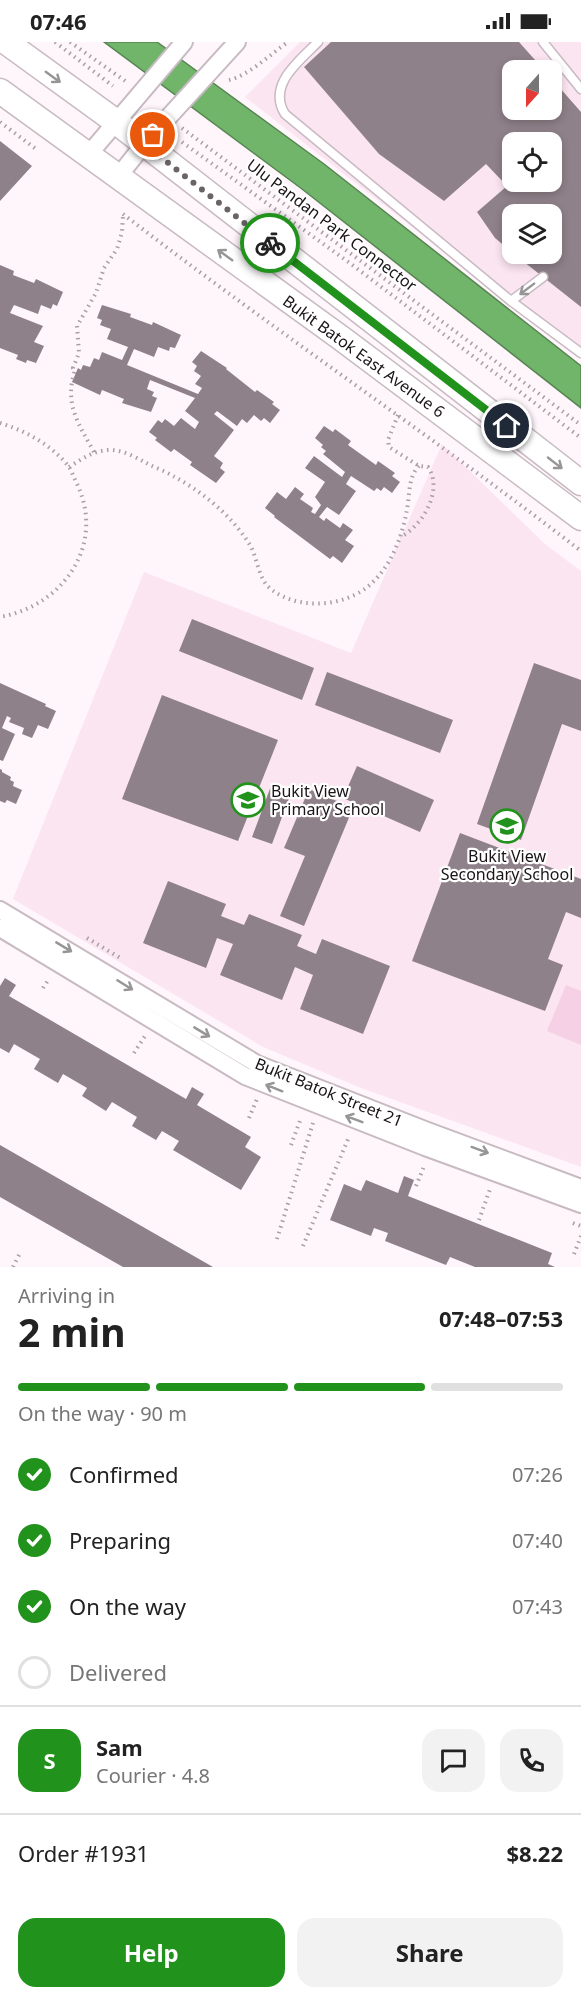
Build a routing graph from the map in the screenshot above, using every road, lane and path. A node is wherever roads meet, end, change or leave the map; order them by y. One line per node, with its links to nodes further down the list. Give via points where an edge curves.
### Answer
1 (6, 42): 15 (main road, Bukit Batok East Avenue 6, one-way to 15)
2 (55, 42): 10 (path)
3 (70, 42): 11 (path)
4 (237, 42): 9 (street)
5 (288, 42): 9 (path, via 236,78)
6 (318, 42): 23 (lane, via 284,80 279,99 285,114)
7 (543, 42): 12 (lane)
8 (182, 44): 11 (street)
9 (217, 75): 14 (street)
10 (113, 86)
11 (145, 87): 15 (street)
12 (581, 89)
13 (0, 91): 20 (main road, Bukit Batok East Avenue 6)
14 (168, 117): 18 (street); 27 (path, Ulu Pandan Park Connector)
15 (115, 121): 18 (main road, Bukit Batok East Avenue 6); 20 (street)
16 (0, 122): 19 (path)
17 (176, 137): 28 (path, via 348,261)
18 (144, 144): 21 (street); 32 (main road, Bukit Batok East Avenue 6, one-way to 32)
19 (36, 149)
20 (88, 154): 21 (main road, Bukit Batok East Avenue 6)
21 (118, 177): 33 (main road, Bukit Batok East Avenue 6, one-way to 21)
22 (543, 277): 23 (lane, one-way to 23)
23 (511, 302): 24 (lane)
24 (581, 353)
25 (398, 415): 29 (path, via 123,214 117,249 104,268 76,333 79,352 70,395 76,418); 30 (path, via 389,447); 35 (path)
26 (0, 423): 31 (path, via 42,441)
27 (581, 425)
28 (581, 438)
29 (94, 452): 31 (path); 34 (path, via 112,450 129,454 201,494 232,521 251,546 267,585 298,602 317,604 352,597 373,583)
30 (419, 466): 34 (path, via 412,476); 34 (path, via 432,472 432,499 412,531)
31 (69, 467): 36 (path, via 86,511 85,542 78,561 68,579 41,603)
32 (581, 483)
33 (581, 518)
34 (400, 538)
35 (581, 551)
36 (0, 617)
37 (0, 910): 53 (street, Bukit Batok Street 21, one-way to 53, via 257,1064)
38 (0, 928): 55 (street, Bukit Batok Street 21, one-way to 38, via 245,1076)
39 (86, 938): 40 (path)
40 (124, 960)
41 (49, 980): 42 (path)
42 (43, 988)
43 (143, 1040): 44 (path)
44 (134, 1053)
45 (256, 1102): 46 (path)
46 (249, 1118)
47 (313, 1123): 58 (path)
48 (299, 1124): 50 (path)
49 (349, 1137): 59 (path)
50 (291, 1145)
51 (423, 1170): 52 (path)
52 (416, 1186)
53 (581, 1188)
54 (487, 1197): 56 (path)
55 (581, 1204)
56 (479, 1220)
57 (581, 1236): 61 (path)
58 (277, 1239)
59 (303, 1246)
60 (21, 1251): 62 (path)
61 (574, 1254)
62 (13, 1267)

